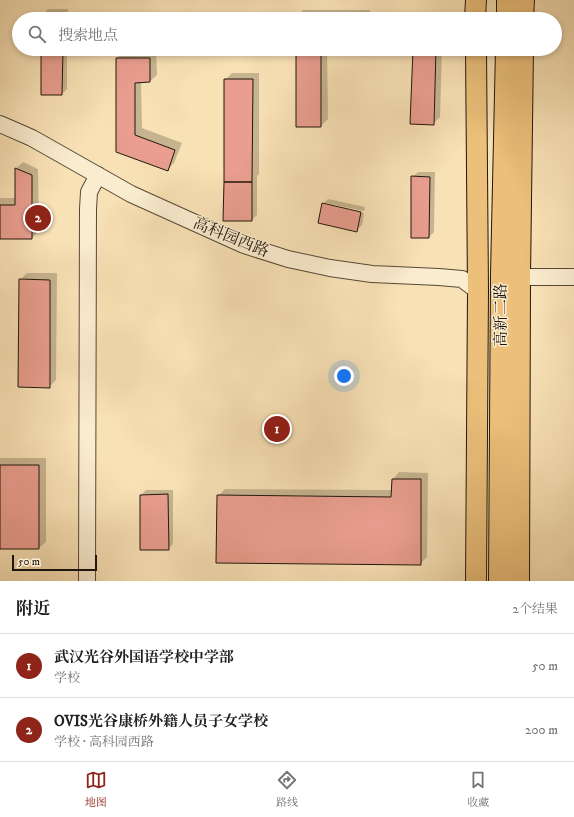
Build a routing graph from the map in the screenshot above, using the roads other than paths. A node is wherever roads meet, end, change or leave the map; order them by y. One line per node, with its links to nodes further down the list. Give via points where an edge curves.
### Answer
1 (476, 0): 4 (main road)
2 (507, 0): 5 (main road)
3 (524, 0): 6 (main road)
4 (476, 12)
5 (507, 12)
6 (523, 12)
7 (476, 56): 14 (main road)
8 (506, 56): 17 (main road, 高新二路, via 501,274)
9 (523, 56): 12 (main road, 高新二路)
10 (0, 124): 11 (street, 高科园西路, via 32,138)
11 (98, 175): 14 (street, 高科园西路, via 131,194 244,245 288,259 372,274 462,279); 15 (street, via 89,192 88,209)
12 (520, 277): 13 (street); 18 (main road, 高新二路)
13 (574, 278)
14 (478, 290): 16 (main road)
15 (88, 581)
16 (476, 581)
17 (499, 581)
18 (519, 581)

